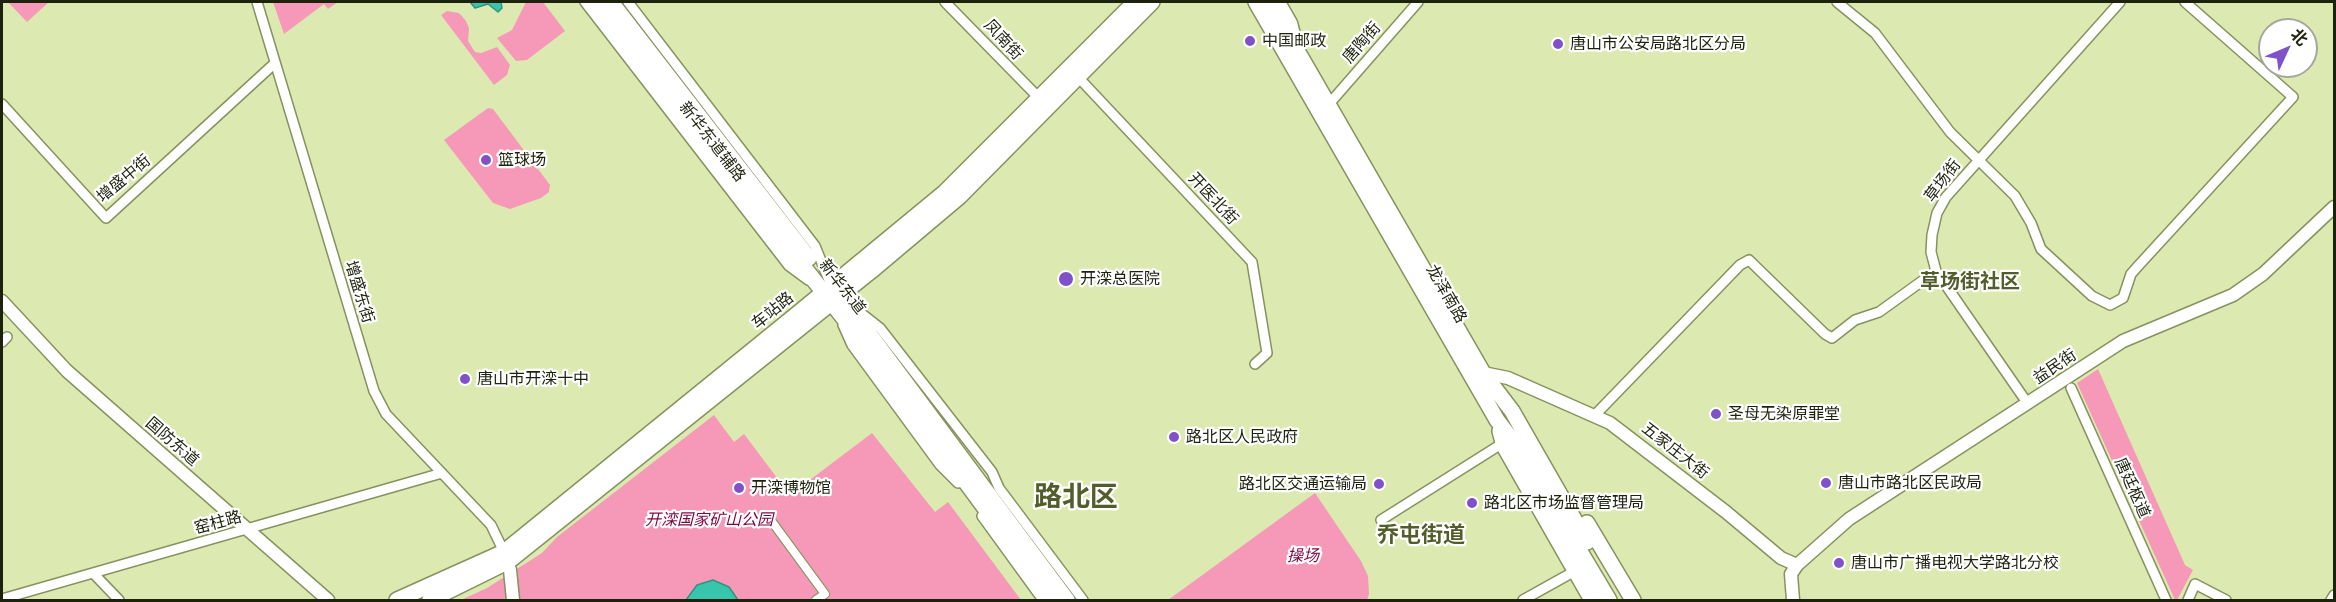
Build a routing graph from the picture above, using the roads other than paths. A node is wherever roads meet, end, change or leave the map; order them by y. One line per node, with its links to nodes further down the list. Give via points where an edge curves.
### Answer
1 (257, 2): 16 (street, 增盛东街)
2 (585, 2): 24 (street, 新华东道辅路, via 789,266)
3 (596, 2): 24 (main road, 新华东道, via 671,101)
4 (611, 2): 24 (main road, 新华东道)
5 (630, 2): 24 (street, 新华东道辅路, via 815,246)
6 (945, 2): 18 (street, 凤南街)
7 (1164, 2): 14 (main road, via 1159,7)
8 (1260, 2): 15 (main road, 龙泽南路); 32 (main road, 龙泽南路)
9 (1279, 2): 15 (street, via 1291,23)
10 (1418, 2): 20 (street, 唐陶街)
11 (1837, 2): 21 (street, 草场街, via 1875,33 1950,132)
12 (2120, 2): 21 (street)
13 (2185, 2): 21 (street, via 2293,97 2131,274 2127,289 2116,303 2103,303 2041,249 2015,196)
14 (1144, 4): 17 (main road, 车站路); 18 (main road, 车站路)
15 (1300, 54): 20 (main road, 龙泽南路)
16 (275, 63): 19 (street, 增盛中街, via 106,218); 34 (street, 增盛东街, via 374,391 386,414)
17 (1078, 77): 24 (main road, 车站路, via 960,196); 26 (street, 开医北街, via 1252,262 1267,353)
18 (1040, 99): 24 (main road, 车站路, via 944,193)
19 (2, 104)
20 (1329, 104): 27 (main road, 龙泽南路)
21 (1978, 159): 23 (street, 草场街, via 1937,213 1930,252)
22 (2334, 207): 29 (street, 益民街, via 2263,274 2233,295 2124,342)
23 (1936, 271): 29 (street, 草场街); 31 (street, via 1879,312 1855,320 1832,338 1749,260)
24 (831, 294): 38 (main road, 车站路); 50 (street, via 852,345); 51 (main road, 新华东道); 52 (main road, 新华东道, via 866,328); 53 (street, via 880,328 992,472 999,488)
25 (2, 301): 37 (street, 国防东道, via 67,371)
26 (1255, 364)
27 (1483, 373): 30 (main road, 龙泽南路); 31 (street, 五家庄大街, via 1508,378)
28 (2071, 388): 60 (street, 唐廷枢道)
29 (2028, 404): 39 (street, 益民街, via 1849,519)
30 (1512, 411): 57 (main road, 龙泽南路); 58 (main road, via 1531,429)
31 (1594, 416): 39 (street, 五家庄大街, via 1627,433 1781,558)
32 (1497, 420): 33 (main road); 56 (main road, 龙泽南路, via 1519,449)
33 (1503, 443): 36 (street); 40 (main road)
34 (442, 473): 37 (street, 窑柱路); 38 (street, 增盛东街, via 491,525)
35 (770, 519): 49 (street, via 825,594)
36 (1381, 520)
37 (247, 530): 41 (street, 窑柱路); 45 (street, 国防东道)
38 (506, 557): 46 (main road, 车站路); 47 (main road, 车站路); 48 (street)
39 (1797, 565): 59 (street, via 1791,574)
40 (1575, 571): 54 (street); 55 (main road)
41 (93, 573): 43 (street, 窑柱路); 44 (street)
42 (2334, 594): 63 (street)
43 (2, 599)
44 (119, 600)
45 (328, 600)
46 (397, 600)
47 (430, 600)
48 (513, 600)
49 (816, 600)
50 (1043, 600)
51 (1053, 600)
52 (1067, 600)
53 (1083, 600)
54 (1523, 600)
55 (1592, 600)
56 (1610, 600)
57 (1621, 600)
58 (1633, 600)
59 (1793, 600)
60 (2166, 600)
61 (2188, 600): 62 (street, via 2195,584)
62 (2226, 600)
63 (2331, 600)

